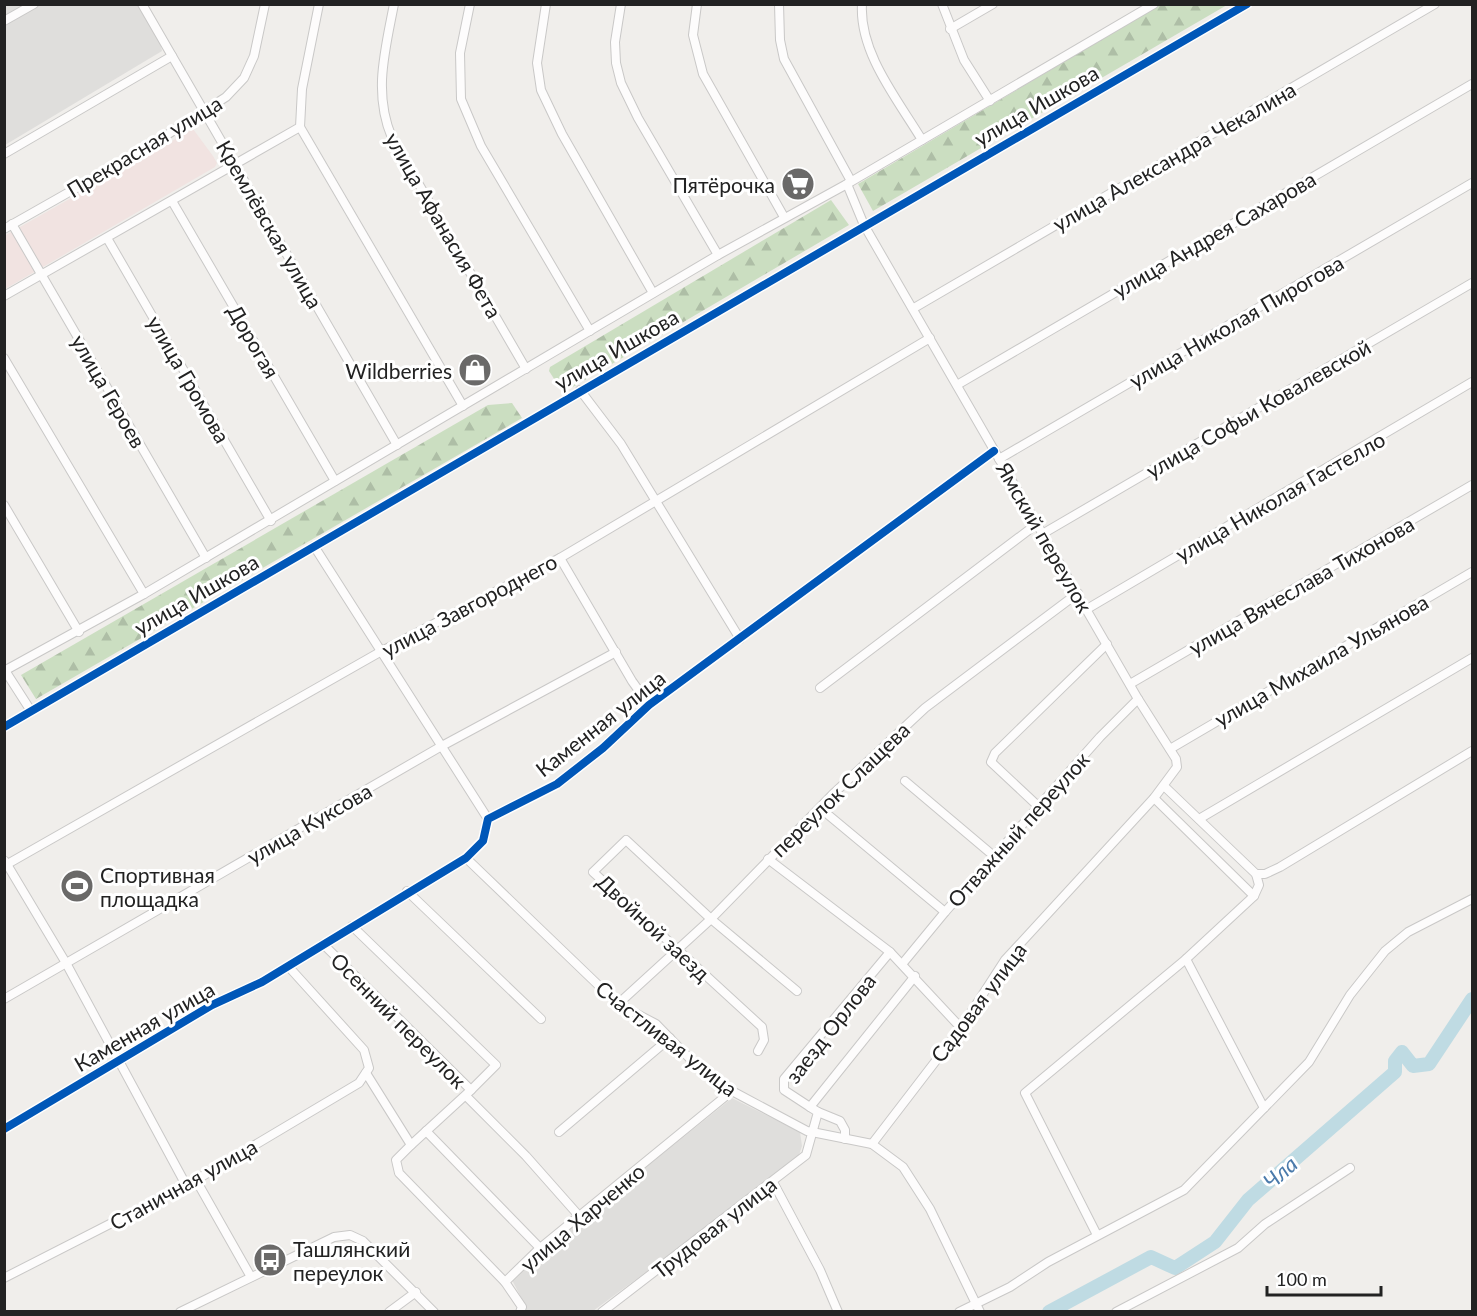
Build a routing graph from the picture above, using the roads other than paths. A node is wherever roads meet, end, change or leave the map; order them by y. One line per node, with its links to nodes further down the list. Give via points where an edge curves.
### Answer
1 (34, 4): 17 (street)
2 (142, 4): 19 (street, Кремлёвская улица)
3 (265, 4): 22 (street, Прекрасная улица, via 254,56 244,78)
4 (319, 4): 23 (street, via 302,89)
5 (394, 4): 43 (street, улица Афанасия Фета, via 380,90 384,117 392,138)
6 (470, 4): 40 (street, via 459,75 465,110 481,146)
7 (546, 4): 37 (street, via 537,63 541,90)
8 (621, 4): 34 (street, via 615,42 621,82)
9 (697, 4): 30 (street, via 693,35 703,74)
10 (780, 4): 27 (street, Ямский переулок, via 784,59)
11 (862, 4): 24 (street, via 864,31 872,54)
12 (942, 4): 18 (street)
13 (993, 4): 18 (street)
14 (1154, 4): 21 (street, улица Ишкова)
15 (1247, 4): 31 (street, улица Ишкова)
16 (1435, 4): 39 (street, улица Александра Чекалина)
17 (4, 21)
18 (950, 30): 21 (street)
19 (172, 56): 22 (street, Кремлёвская улица); 25 (street)
20 (1473, 84): 45 (street, улица Андрея Сахарова)
21 (990, 101): 24 (street, улица Ишкова)
22 (205, 112): 26 (street, Кремлёвская улица); 32 (street, Прекрасная улица)
23 (300, 127): 26 (street); 47 (street)
24 (922, 140): 27 (street, улица Ишкова)
25 (4, 154)
26 (236, 165): 29 (street); 48 (street, Кремлёвская улица)
27 (849, 183): 30 (street, улица Ишкова); 31 (street, Ямский переулок)
28 (1473, 183): 49 (street, улица Николая Пирогова)
29 (172, 201): 33 (street); 50 (street, Дорогая)
30 (784, 217): 34 (street, улица Ишкова)
31 (864, 225): 39 (street, Ямский переулок); 46 (street, улица Ишкова)
32 (8, 226): 35 (street, улица Героев)
33 (107, 238): 35 (street); 54 (street, улица Громова)
34 (718, 255): 37 (street, улица Ишкова)
35 (42, 274): 38 (street); 58 (street, улица Героев)
36 (1473, 284): 56 (street, улица Софьи Ковалевской)
37 (653, 293): 40 (street, улица Ишкова)
38 (4, 296)
39 (914, 308): 41 (street, Ямский переулок)
40 (590, 330): 43 (street, улица Ишкова)
41 (930, 338): 45 (street, Ямский переулок); 52 (street, улица Завгороднего)
42 (4, 358): 62 (street)
43 (526, 369): 47 (street, улица Ишкова)
44 (1473, 382): 63 (street, улица Николая Гастелло)
45 (957, 385): 49 (street, Ямский переулок)
46 (580, 390): 52 (street, via 609,426); 57 (street, улица Ишкова)
47 (463, 406): 48 (street, улица Ишкова)
48 (397, 445): 50 (street, улица Ишкова)
49 (997, 455): 55 (street, Ямский переулок); 65 (street, Каменная улица)
50 (335, 481): 54 (street, улица Ишкова)
51 (1473, 485): 71 (street, улица Вячеслава Тихонова)
52 (657, 501): 59 (street, улица Завгороднего); 65 (street)
53 (4, 505): 64 (street)
54 (271, 521): 58 (street, улица Ишкова)
55 (1038, 523): 56 (street, Ямский переулок); 72 (street)
56 (1044, 533): 61 (street, Ямский переулок)
57 (314, 546): 67 (street); 75 (street, улица Ишкова)
58 (206, 558): 62 (street, улица Ишкова)
59 (560, 558): 67 (street, улица Завгороднего); 68 (street)
60 (1473, 572): 78 (street, улица Михаила Ульянова)
61 (1078, 593): 63 (street, Ямский переулок); 84 (street, переулок Слащева, via 925,708)
62 (144, 594): 64 (street, улица Ишкова)
63 (1087, 609): 66 (street, Ямский переулок)
64 (79, 632): 70 (street, улица Ишкова)
65 (740, 639): 74 (street, Каменная улица)
66 (1107, 645): 71 (street, Ямский переулок); 83 (street, via 995,753 992,762)
67 (380, 652): 77 (street); 90 (street, улица Завгороднего)
68 (616, 652): 74 (street); 77 (street, улица Куксова)
69 (1473, 658): 86 (street)
70 (5, 670): 75 (street)
71 (1130, 684): 73 (street, Ямский переулок)
72 (820, 688)
73 (1138, 699): 78 (street, Ямский переулок); 83 (street, Отважный переулок)
74 (650, 705): 85 (street, Каменная улица, via 556,784)
75 (31, 711): 76 (street, улица Ишкова)
76 (4, 727)
77 (440, 747): 85 (street); 102 (street, улица Куксова)
78 (1171, 751): 81 (street, Садовая улица, via 1177,767)
79 (1473, 751): 91 (street, via 1280,867)
80 (905, 781): 87 (street)
81 (1164, 786): 82 (street, Садовая улица); 86 (street)
82 (1154, 798): 93 (street); 110 (street, Садовая улица, via 1005,960)
83 (1038, 807): 87 (street, Отважный переулок)
84 (819, 808): 89 (street, переулок Слащева); 95 (street)
85 (488, 819): 88 (street, Каменная улица, via 483,841)
86 (1199, 819): 91 (street)
87 (995, 857): 95 (street, Отважный переулок)
88 (466, 858): 92 (street, Каменная улица); 108 (street, Счастливая улица)
89 (768, 859): 96 (street, переулок Слащева); 100 (street)
90 (6, 864): 102 (street)
91 (1256, 874): 93 (street, via 1259,885)
92 (407, 891): 97 (street, Каменная улица); 109 (street)
93 (1254, 896): 101 (street)
94 (1473, 899): 117 (street, via 1408,932 1385,951 1350,994 1309,1062)
95 (945, 912): 103 (street, Отважный переулок)
96 (711, 919): 99 (street, переулок Слащева); 99 (street, Двойной заезд, via 626,840 593,872); 106 (street, Двойной заезд)
97 (352, 926): 98 (street, Каменная улица); 116 (street, via 496,1065)
98 (324, 944): 104 (street, Каменная улица); 116 (street, Осенний переулок)
99 (677, 951): 108 (street, переулок Слащева); 112 (street, Двойной заезд, via 762,1027 766,1034)
100 (890, 952): 103 (street); 118 (street, заезд Орлова, via 784,1079 784,1090)
101 (1186, 959): 117 (street); 131 (street, via 1025,1093)
102 (66, 963): 107 (street, улица Куксова); 113 (street)
103 (903, 963): 105 (street)
104 (288, 966): 113 (street, Каменная улица, via 212,1005); 114 (street, via 364,1050 369,1068)
105 (915, 976): 110 (street); 118 (street, заезд Орлова)
106 (797, 991)
107 (4, 999)
108 (618, 1004): 111 (street, Счастливая улица, via 656,1024)
109 (541, 1018)
110 (961, 1028): 124 (street, Садовая улица)
111 (670, 1038): 115 (street, Счастливая улица, via 699,1068); 121 (street)
112 (758, 1051)
113 (118, 1063): 119 (street, Каменная улица); 129 (street)
114 (366, 1073): 125 (street); 127 (street, Станичная улица, via 359,1083)
115 (732, 1091): 122 (street, Счастливая улица); 130 (street, улица Харченко)
116 (468, 1093): 120 (street, Осенний переулок); 130 (street)
117 (1264, 1108): 131 (street, via 1184,1190)
118 (814, 1109): 122 (street, Трудовая улица); 123 (street, via 840,1120)
119 (4, 1129)
120 (426, 1131): 125 (street, Осенний переулок); 132 (street)
121 (559, 1132)
122 (813, 1133): 123 (street, Счастливая улица); 128 (street, Трудовая улица, via 806,1155)
123 (845, 1139): 124 (street, Счастливая улица)
124 (872, 1144): 137 (street, via 909,1176 930,1209)
125 (411, 1145): 135 (street, улица Харченко, via 396,1160 399,1173)
126 (1350, 1168): 145 (street, via 1265,1224 1238,1248)
127 (196, 1180): 129 (street, Станичная улица); 133 (street)
128 (773, 1182): 142 (street, Трудовая улица); 143 (street)
129 (186, 1185): 134 (street, Станичная улица)
130 (580, 1217): 132 (street, улица Харченко)
131 (1097, 1235): 137 (street)
132 (540, 1248): 135 (street, улица Харченко)
133 (251, 1277): 136 (street, via 334,1237 350,1235 363,1241); 138 (street)
134 (4, 1278)
135 (505, 1282): 141 (street, улица Харченко, via 522,1307)
136 (416, 1292): 139 (street); 140 (street)
137 (978, 1308): 144 (street)
138 (180, 1311)
139 (389, 1311)
140 (434, 1311)
141 (520, 1311)
142 (602, 1311)
143 (838, 1311)
144 (959, 1311)
145 (1116, 1311)

